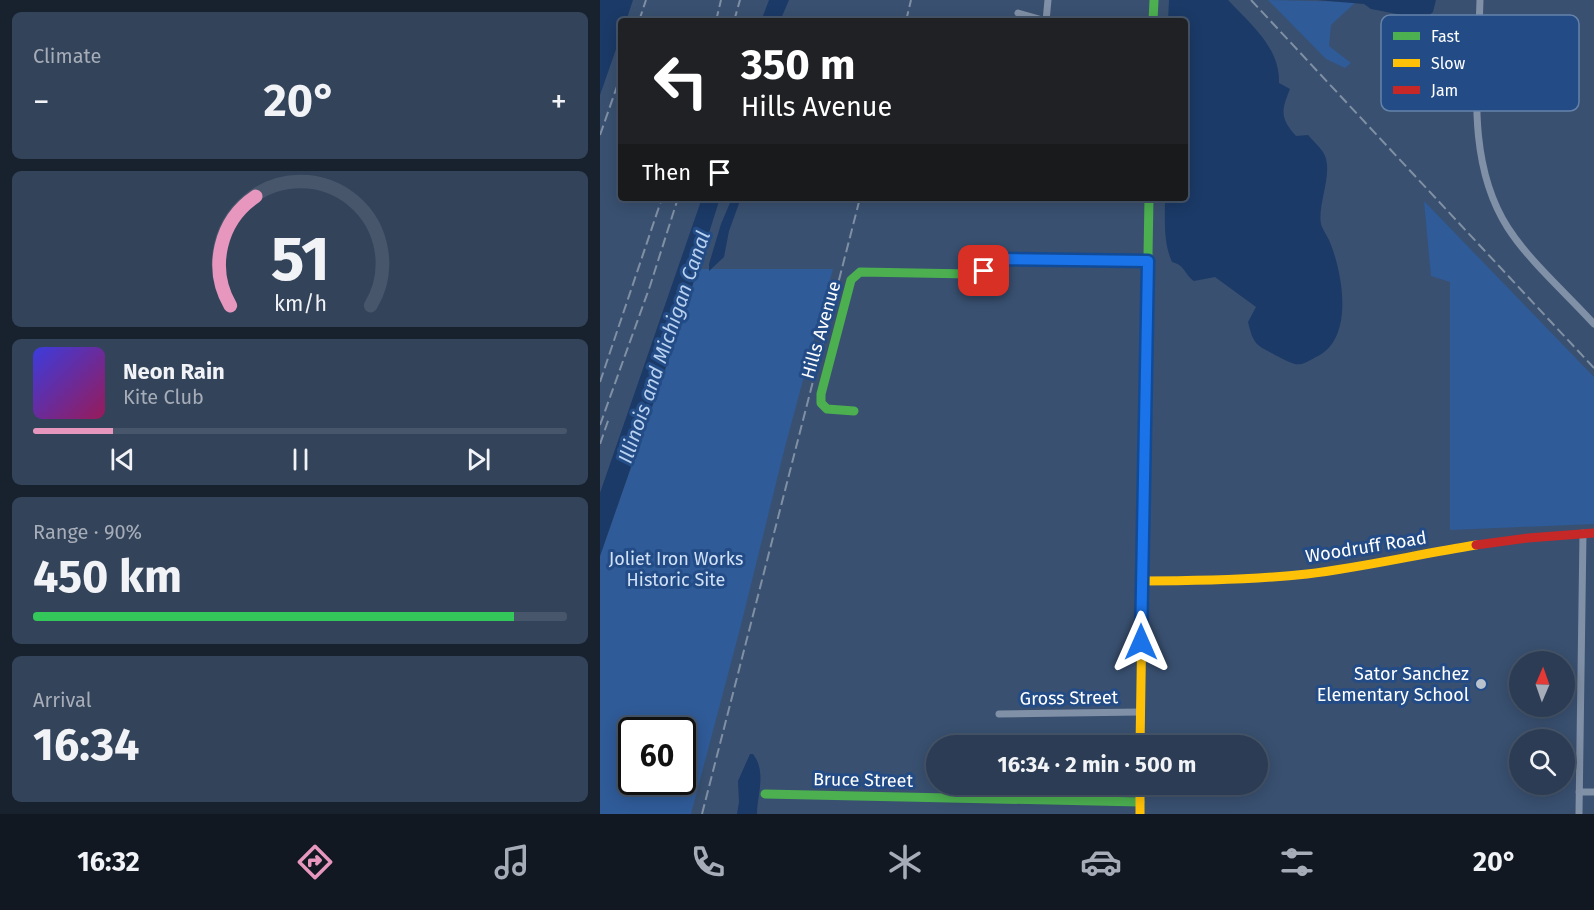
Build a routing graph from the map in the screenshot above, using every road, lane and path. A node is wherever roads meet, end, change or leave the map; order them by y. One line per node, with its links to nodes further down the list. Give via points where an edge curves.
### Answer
1 (1048, 0): 7 (street)
2 (1154, 0): 8 (street)
3 (1480, 0): 5 (street)
4 (1018, 13): 6 (street)
5 (1480, 15)
6 (1036, 18)
7 (1047, 18)
8 (1153, 18)
9 (1477, 111): 12 (street, via 1489,188 1508,228)
10 (1149, 201): 11 (street)
11 (1148, 261): 13 (street, Hills Avenue, via 1003,259 971,274 860,272 851,280 821,394 821,403 827,409); 16 (street)
12 (1594, 324)
13 (854, 411)
14 (1583, 533): 15 (street, Woodruff Road); 16 (street, Woodruff Road, via 1547,535 1296,574); 20 (street)
15 (1594, 533)
16 (1141, 581): 17 (street)
17 (1140, 712): 18 (street, Gross Street); 19 (street)
18 (999, 714)
19 (1140, 735)
20 (1579, 792): 21 (street); 26 (street)
21 (1594, 792)
22 (765, 794): 24 (street, Bruce Street)
23 (1140, 795): 24 (street)
24 (1140, 802): 25 (street)
25 (1140, 814)
26 (1579, 814)

